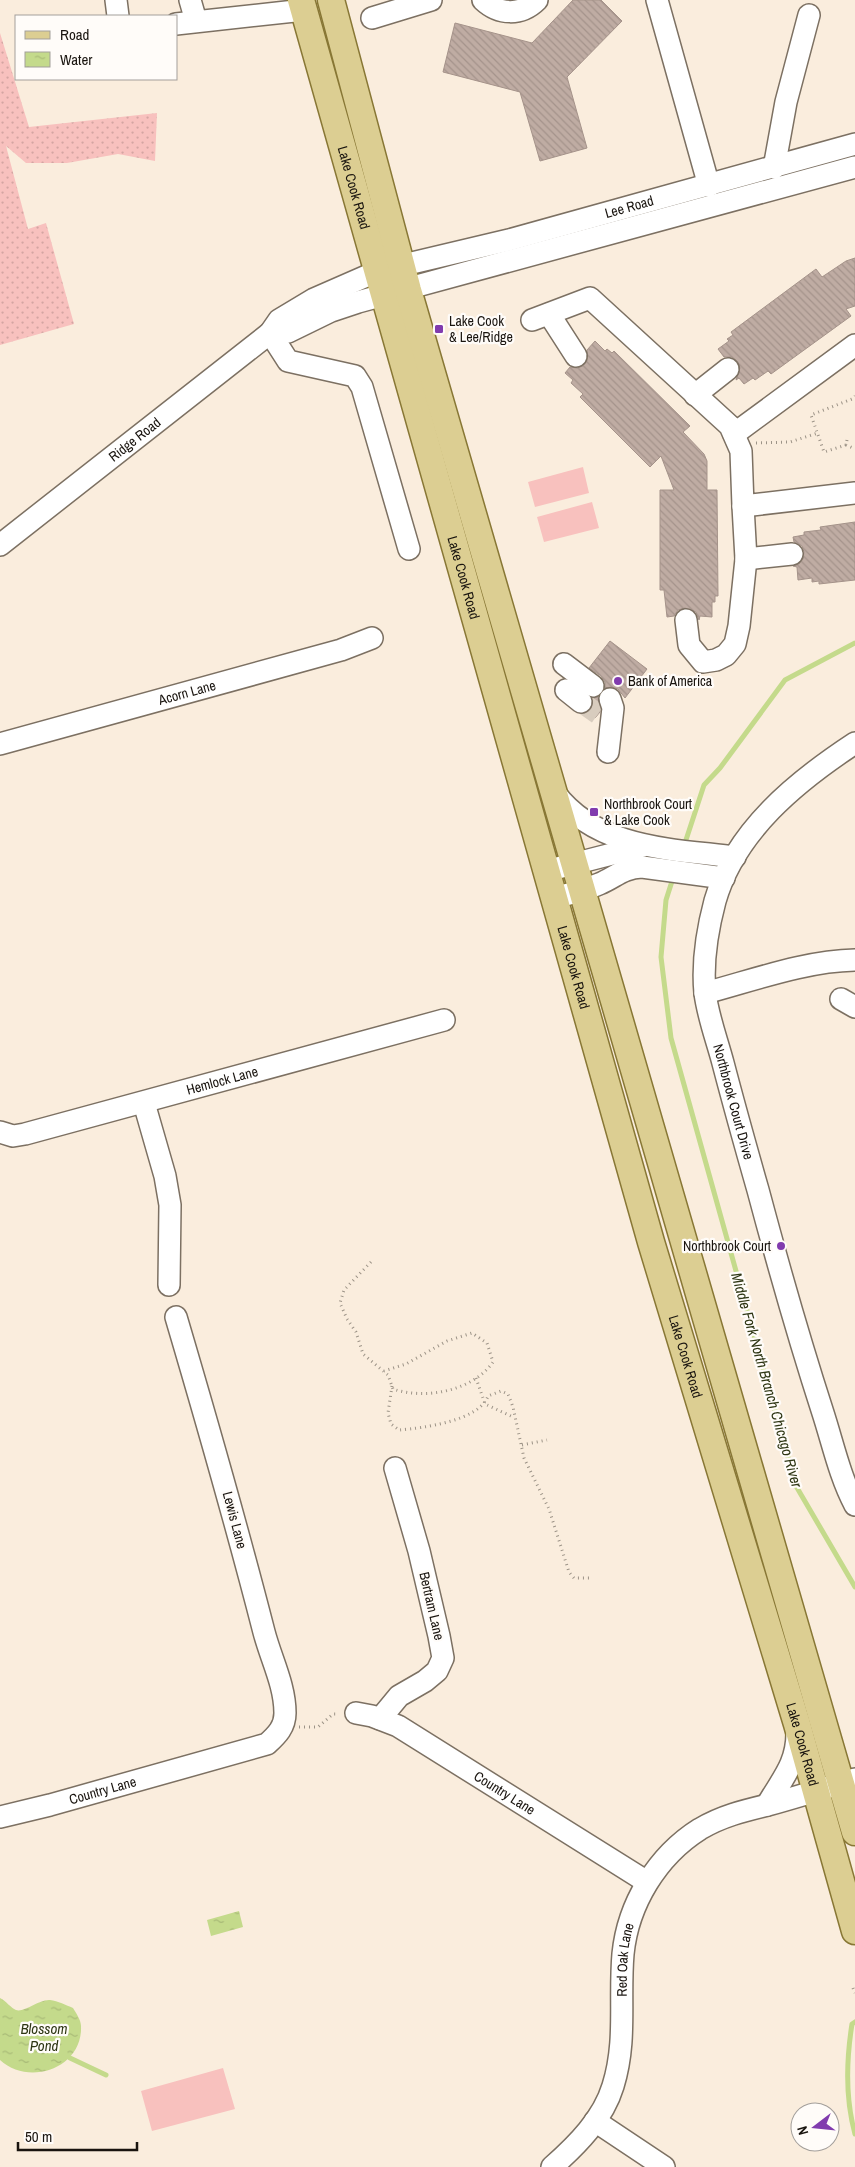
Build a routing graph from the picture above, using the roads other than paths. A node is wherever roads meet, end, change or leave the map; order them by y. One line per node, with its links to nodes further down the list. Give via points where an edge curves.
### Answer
1 (116, 0): 9 (street)
2 (190, 0): 12 (street)
3 (331, 0): 17 (main road, Lake Cook Road)
4 (431, 0): 11 (street)
5 (483, 0): 6 (street, via 501,11 514,12 526,9)
6 (537, 0)
7 (657, 0): 16 (street)
8 (303, 5): 12 (street); 17 (main road, Lake Cook Road)
9 (118, 15)
10 (809, 15): 15 (street, via 786,102)
11 (372, 18)
12 (186, 22)
13 (855, 144): 15 (street, Lee Road)
14 (855, 167): 18 (street, Lee Road)
15 (774, 168): 16 (street, Lee Road)
16 (709, 186): 17 (street, Lee Road, via 509,240)
17 (389, 268): 18 (main road, Lake Cook Road); 19 (street, Ridge Road, via 314,299 279,320)
18 (396, 293): 19 (street, Ridge Road, via 331,312 288,332); 37 (main road, Lake Cook Road); 41 (main road, Lake Cook Road)
19 (270, 333): 27 (street, Ridge Road); 28 (street, via 288,361 355,376 362,388)
20 (855, 345): 24 (street)
21 (576, 356): 23 (street, via 540,317 590,298)
22 (728, 369): 23 (street)
23 (695, 395): 24 (street, via 730,426)
24 (736, 438): 26 (street, via 741,451)
25 (855, 493): 26 (street)
26 (743, 506): 30 (street)
27 (0, 545)
28 (409, 550)
29 (792, 554): 30 (street)
30 (746, 559): 31 (street, via 739,626 735,644 726,654 703,662 689,645)
31 (686, 620)
32 (372, 638): 35 (street, Acorn Lane, via 341,650)
33 (607, 712): 36 (street)
34 (855, 743): 39 (street, Northbrook Court Drive, via 837,754 773,808 742,842)
35 (0, 744)
36 (608, 752)
37 (552, 790): 38 (street, via 571,812 586,822 611,836); 40 (main road, Lake Cook Road)
38 (646, 845): 39 (street); 40 (street)
39 (735, 858): 42 (street, Northbrook Court Drive)
40 (574, 863): 41 (street); 43 (main road, Lake Cook Road)
41 (546, 871): 44 (main road, Lake Cook Road)
42 (724, 878): 43 (street, via 642,867 621,871 601,884); 46 (street, Northbrook Court Drive, via 706,947)
43 (581, 890): 44 (street); 58 (main road, Lake Cook Road)
44 (554, 898): 56 (main road, Lake Cook Road, via 664,1288)
45 (855, 960): 46 (street, via 809,966)
46 (705, 993): 53 (street, Northbrook Court Drive, via 809,1370)
47 (444, 1020): 48 (street, Hemlock Lane)
48 (144, 1103): 49 (street, Hemlock Lane, via 25,1134 13,1136); 50 (street, via 170,1205)
49 (0, 1132)
50 (169, 1285)
51 (176, 1317): 57 (street, Lewis Lane, via 284,1697 286,1715)
52 (396, 1468): 55 (street, Bertram Lane, via 440,1636 442,1658 437,1671 400,1696)
53 (855, 1505)
54 (356, 1713): 55 (street, Country Lane)
55 (380, 1719): 63 (street, Country Lane, via 398,1726)
56 (796, 1724): 59 (main road, Lake Cook Road); 60 (street, via 797,1744 789,1771)
57 (283, 1725): 61 (street, Country Lane, via 281,1732 267,1744)
58 (848, 1781): 59 (street, Red Oak Lane); 62 (main road, Lake Cook Road)
59 (816, 1791): 60 (street, Red Oak Lane); 64 (main road, Lake Cook Road)
60 (767, 1805): 63 (street, Red Oak Lane, via 729,1814 700,1830 676,1847)
61 (0, 1817)
62 (855, 1832)
63 (648, 1882): 65 (street, Red Oak Lane, via 631,1917 623,1953 620,2060 613,2088)
64 (855, 1931)
65 (595, 2121): 66 (street, Red Oak Lane); 67 (street)
66 (552, 2167)
67 (664, 2167)

